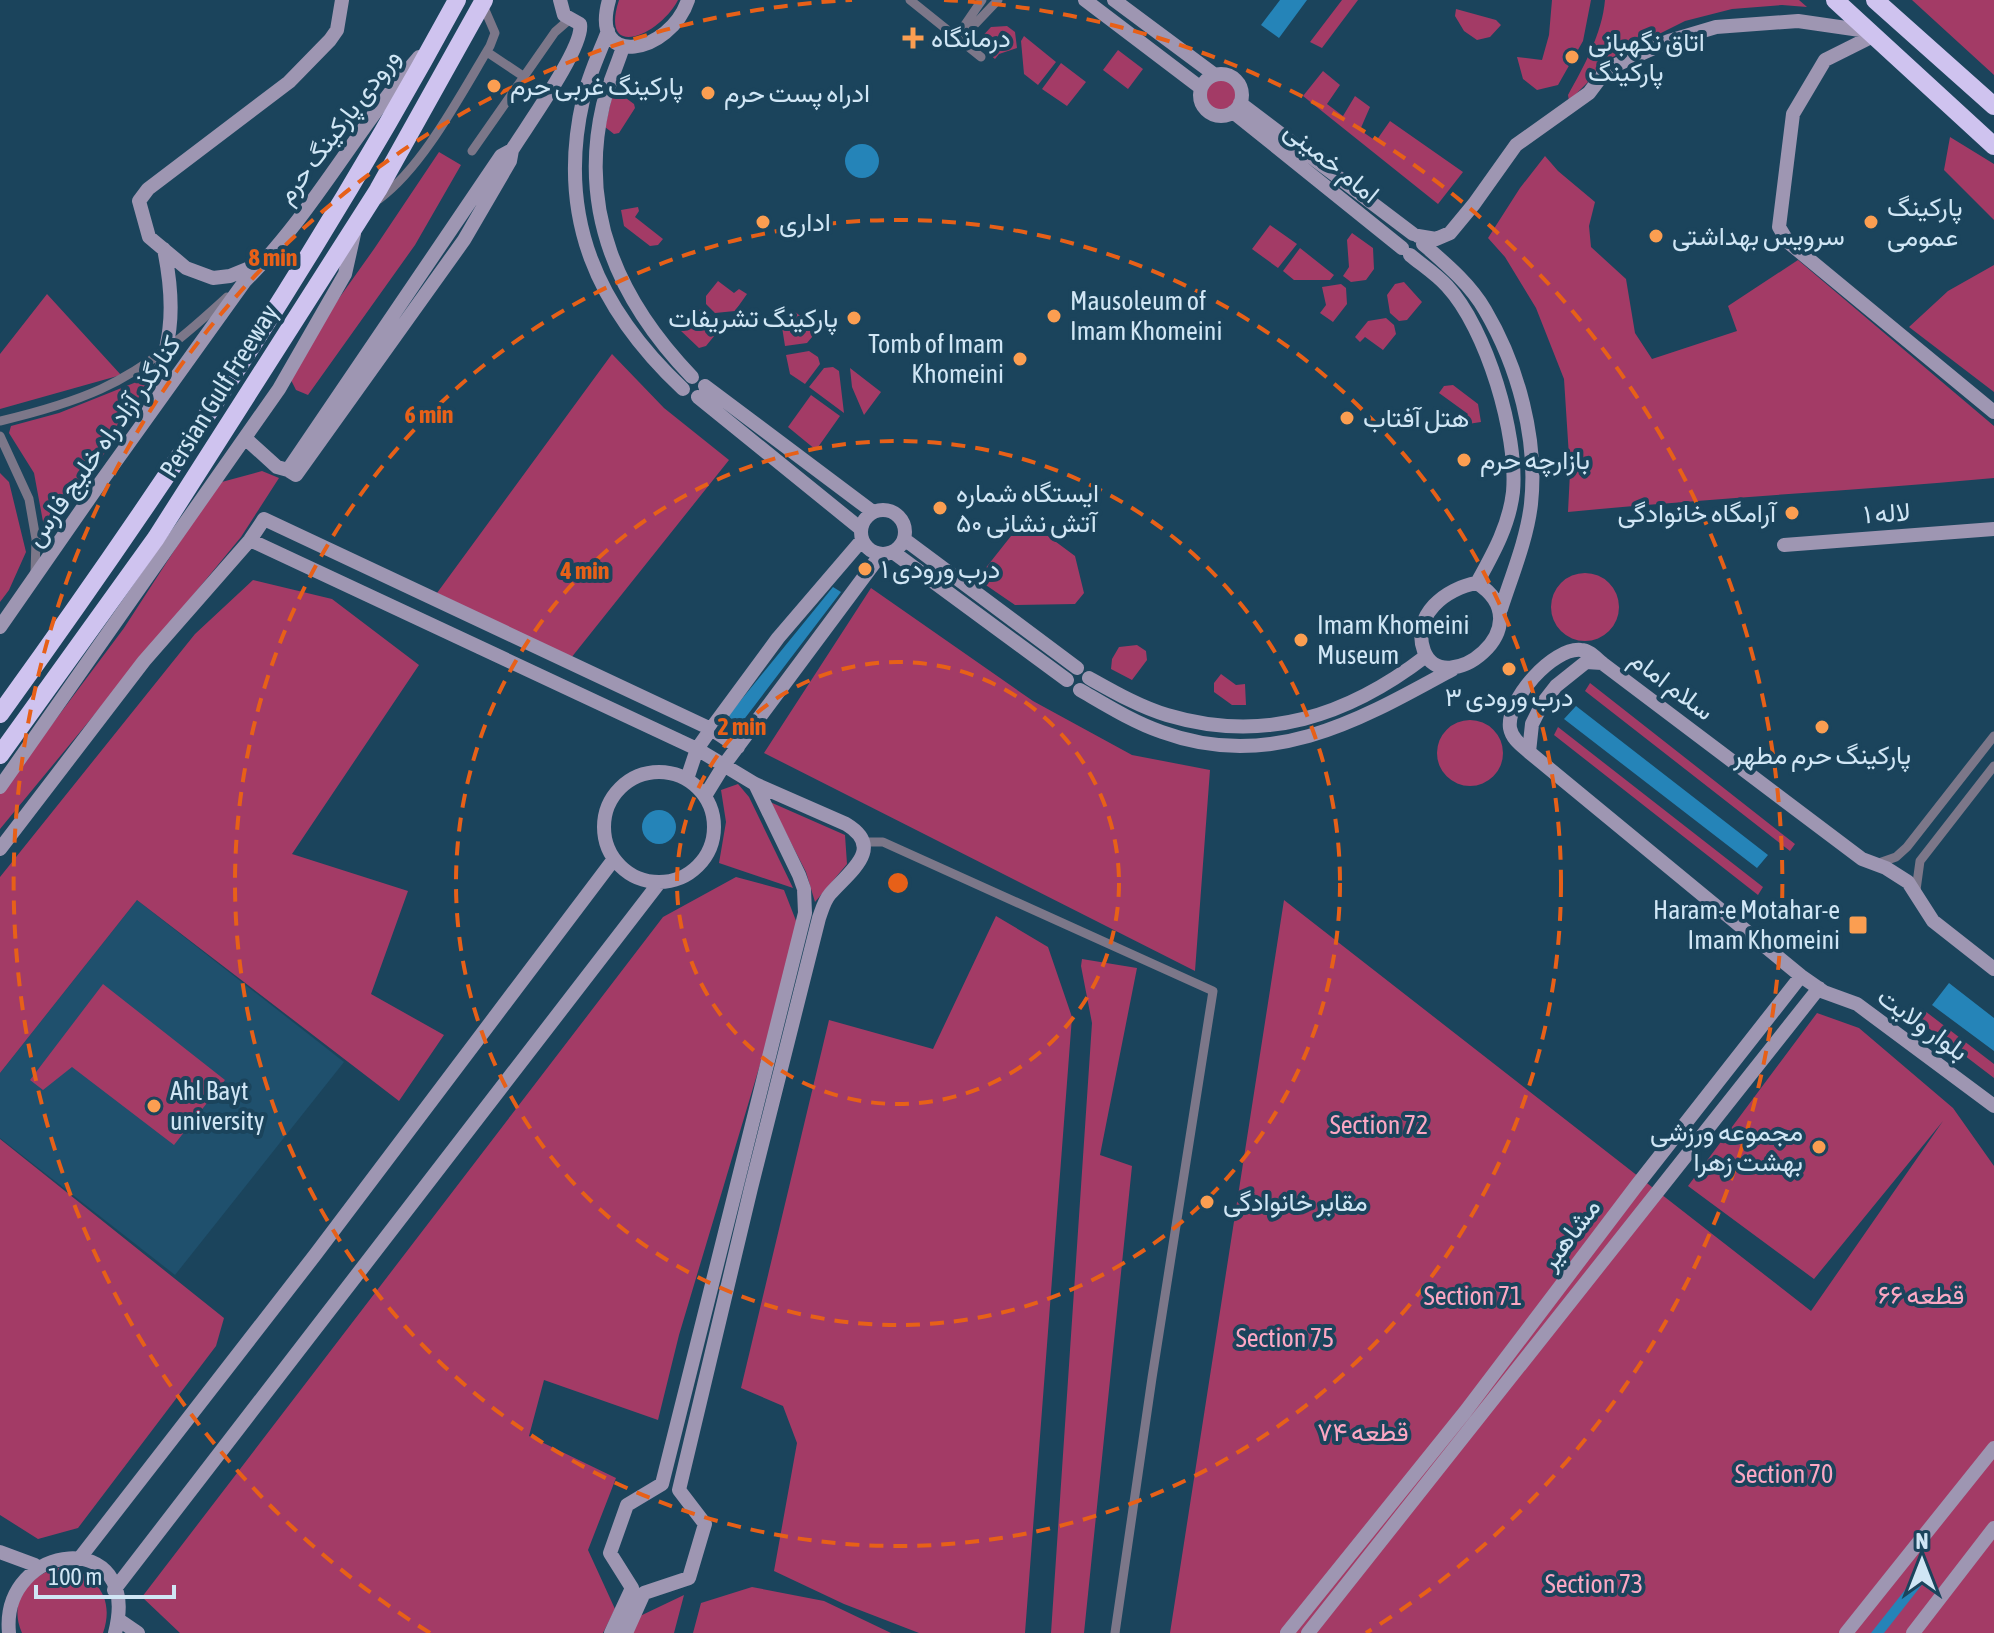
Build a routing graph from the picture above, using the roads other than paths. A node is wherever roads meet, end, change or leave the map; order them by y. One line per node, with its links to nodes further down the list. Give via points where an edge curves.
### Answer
1 (342, 0): 32 (street, via 337,30 289,82 139,201 149,237)
2 (457, 0): 17 (highway, Persian Gulf Freeway)
3 (560, 0): 14 (street, via 564,15)
4 (609, 0): 15 (street)
5 (688, 0): 19 (street, via 677,22 661,37 641,47)
6 (910, 0): 18 (street)
7 (982, 0): 18 (street)
8 (998, 0): 18 (street)
9 (1085, 0): 24 (street)
10 (1114, 0): 22 (street)
11 (1835, 0): 16 (highway)
12 (1875, 0): 25 (highway)
13 (483, 2): 20 (street, via 495,33); 30 (highway, Persian Gulf Freeway)
14 (571, 18): 23 (street); 42 (street, via 582,33 571,56 512,150 501,156 288,470 277,467)
15 (608, 31): 19 (street); 37 (street, via 577,131 574,173 580,225 599,282 622,320 652,360)
16 (1870, 33): 27 (highway); 31 (street, via 1798,21 1716,27 1607,69 1589,93 1516,145 1450,233); 39 (street, via 1825,60 1793,114 1779,227 1788,242)
17 (438, 35): 34 (street, ورودی پارکینگ حرم, via 391,88); 63 (highway, Persian Gulf Freeway, via 283,301)
18 (959, 41): 21 (street)
19 (623, 47): 37 (street, via 600,121 600,216 634,305)
20 (487, 52): 23 (street); 30 (street, via 396,187)
21 (981, 57)
22 (1215, 75): 24 (street); 26 (street, via 1234,79 1241,90)
23 (523, 76): 29 (street)
24 (1201, 88): 26 (street, via 1208,112 1220,116)
25 (1991, 104): 27 (highway, via 1980,100 1969,107)
26 (1236, 108): 31 (street, امام خمینی); 33 (street, امام خمینی)
27 (1967, 121): 28 (highway)
28 (1994, 146)
29 (472, 151)
30 (361, 216): 42 (street, via 345,274); 69 (highway, Persian Gulf Freeway, via 156,538)
31 (1418, 238): 33 (street, via 1419,253); 53 (street, امام خمینی, via 1457,273 1485,309 1518,389 1528,429 1531,506)
32 (164, 249): 34 (street, via 186,268 213,278); 36 (street, via 173,305)
33 (1406, 252): 52 (street, امام خمینی, via 1448,286 1472,324 1497,385 1507,427 1513,492 1505,530)
34 (265, 261): 35 (street, ورودی پارکینگ حرم)
35 (245, 281): 36 (street); 41 (street, کنارگذر آزاد راه خلیج فارس)
36 (168, 349): 40 (street, via 102,389); 41 (street)
37 (688, 383): 38 (street, via 689,397)
38 (702, 392): 44 (street); 46 (street)
39 (1994, 412)
40 (0, 421)
41 (145, 422): 51 (street, کنارگذر آزاد راه خلیج فارس)
42 (245, 438): 74 (street)
43 (1, 440): 51 (street, via 29,499 36,539)
44 (873, 512): 46 (street); 47 (street, via 894,513 903,525)
45 (1994, 529): 49 (street, لاله ۱)
46 (861, 535): 50 (street, via 869,550); 64 (street)
47 (904, 539): 50 (street); 59 (street)
48 (250, 540): 54 (street, via 264,519); 56 (street); 77 (street, via 144,661)
49 (1784, 545)
50 (887, 553): 61 (street); 66 (street)
51 (35, 580): 55 (street, کنارگذر آزاد راه خلیج فارس)
52 (1477, 583): 53 (street, via 1491,592); 57 (street, via 1447,592 1427,614 1420,640)
53 (1501, 609): 60 (street, via 1500,626 1486,650)
54 (461, 612): 56 (street); 64 (street)
55 (0, 627)
56 (451, 635): 67 (street)
57 (1426, 656): 60 (street); 62 (street, via 1378,689 1283,725 1246,728 1167,715)
58 (1602, 663): 68 (street, سلام امام, via 1586,662 1556,686 1532,724); 68 (street, via 1578,649 1531,680 1510,721 1514,739); 79 (street, سلام امام)
59 (1077, 668): 61 (street); 62 (street, via 1084,669)
60 (1453, 669): 62 (street, via 1325,732 1245,747 1163,733 1130,719)
61 (1067, 680): 62 (street, via 1071,688)
62 (1084, 684)
63 (0, 714)
64 (711, 729): 66 (street); 67 (street)
65 (1994, 736): 79 (street, via 1907,847 1888,862)
66 (738, 747): 70 (street)
67 (697, 749): 70 (street); 72 (street)
68 (1529, 752): 83 (street)
69 (0, 755)
70 (724, 765): 73 (street); 75 (street)
71 (1994, 766): 81 (street, via 1920,861)
72 (687, 779): 75 (street); 78 (street, via 654,772 638,776 613,797 604,828)
73 (755, 784): 76 (street, via 846,824); 89 (street, via 799,875 805,913)
74 (0, 787)
75 (705, 796): 80 (street, via 713,811 712,845 692,872)
76 (863, 842): 90 (street, via 858,864 826,898 819,918); 103 (street, via 883,842 1213,991)
77 (0, 849)
78 (614, 859): 80 (street, via 634,877); 93 (street)
79 (1875, 864): 81 (street, سلام امام, via 1908,882)
80 (659, 883): 95 (street)
81 (1916, 893): 82 (street, سلام امام, via 1933,921)
82 (1994, 969)
83 (1801, 976): 84 (street); 85 (street, مشاهیر)
84 (1819, 988): 86 (street, بلوار ولایت, via 1857,1004); 87 (street, مشاهیر)
85 (1708, 1096): 87 (street); 104 (street, مشاهیر)
86 (1994, 1106)
87 (1725, 1109): 105 (street, مشاهیر)
88 (1994, 1448): 106 (street)
89 (662, 1484): 90 (street); 96 (street, via 627,1505 610,1553)
90 (679, 1490): 96 (street, via 705,1524 689,1578)
91 (1994, 1528): 107 (street)
92 (0, 1552): 94 (street)
93 (79, 1559): 94 (street, via 51,1557); 95 (street, via 94,1566)
94 (35, 1565): 97 (street)
95 (114, 1590): 98 (street)
96 (638, 1590): 101 (street); 102 (street)
97 (3, 1596): 99 (street)
98 (117, 1627): 100 (street)
99 (9, 1633)
100 (138, 1633)
101 (611, 1633)
102 (626, 1633)
103 (1115, 1633)
104 (1287, 1633)
105 (1308, 1633)
106 (1846, 1633)
107 (1913, 1633)

